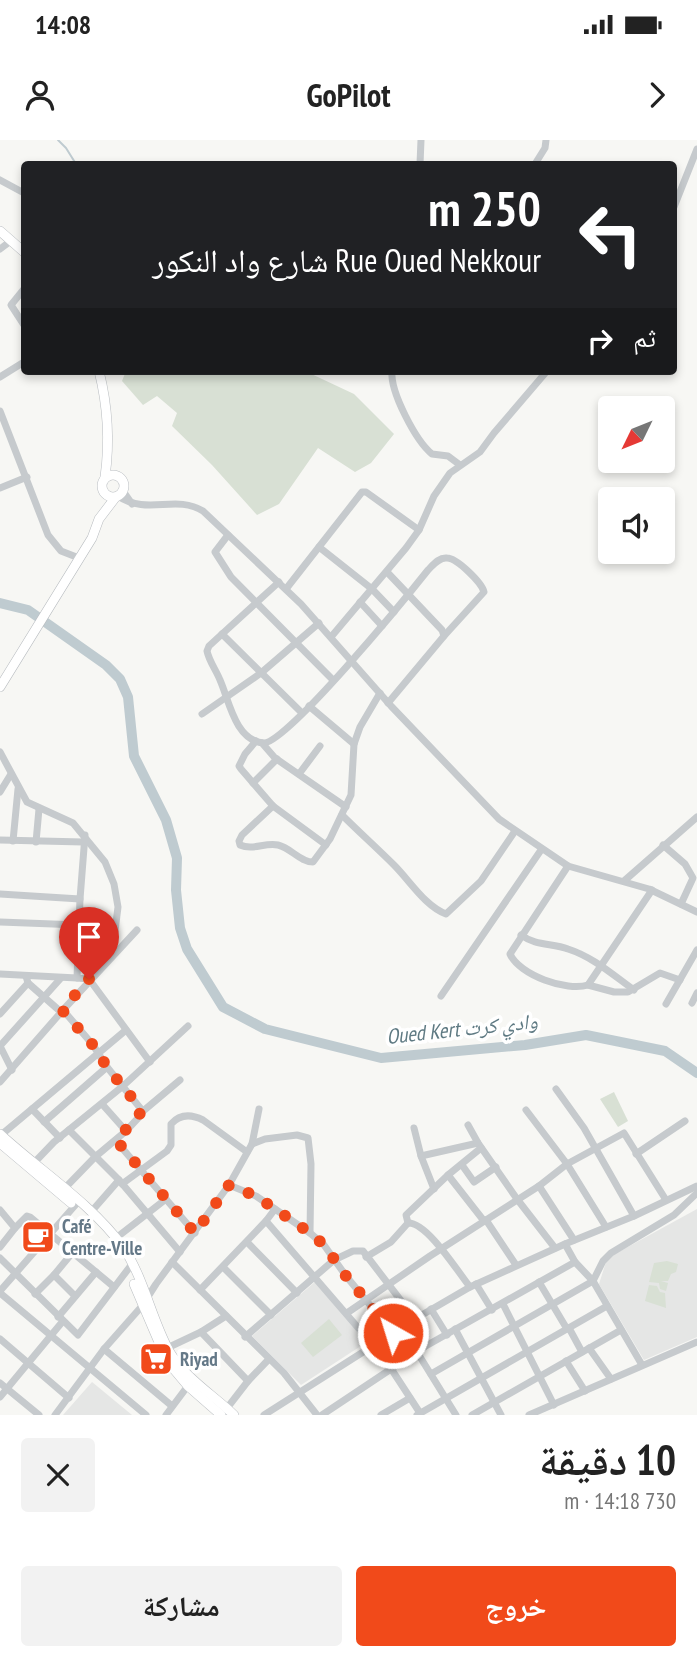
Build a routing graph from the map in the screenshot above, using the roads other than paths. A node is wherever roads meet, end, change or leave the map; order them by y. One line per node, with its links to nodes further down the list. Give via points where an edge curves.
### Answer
1 (421, 140): 4 (street)
2 (546, 140): 5 (street)
3 (697, 149): 8 (street)
4 (420, 161)
5 (537, 161)
6 (0, 180): 7 (street)
7 (21, 191)
8 (677, 199)
9 (0, 231): 10 (main road)
10 (20, 244): 11 (street)
11 (0, 249)
12 (21, 293): 13 (street, via 11,305)
13 (21, 320)
14 (21, 364): 18 (street)
15 (100, 375): 20 (main road, via 108,418)
16 (392, 375): 21 (street, via 423,444 432,454 452,457)
17 (544, 375): 21 (street, via 480,452)
18 (0, 377)
19 (0, 411): 23 (street)
20 (108, 451): 22 (main road); 24 (main road)
21 (460, 465): 29 (street, via 437,491)
22 (116, 475): 24 (main road); 27 (main road, via 124,483)
23 (27, 477): 25 (street); 32 (street, via 52,541 61,551)
24 (105, 477): 26 (main road)
25 (0, 488)
26 (102, 491): 27 (main road, via 107,496); 28 (main road)
27 (119, 495): 28 (main road); 30 (street, via 133,505 192,505)
28 (99, 519): 32 (main road)
29 (419, 530): 31 (street, via 362,492); 33 (street)
30 (228, 535): 34 (street); 38 (street, via 216,554)
31 (320, 547): 35 (street); 36 (street)
32 (79, 558): 50 (main road)
33 (387, 572): 36 (street); 37 (street)
34 (279, 582): 35 (street); 38 (street)
35 (286, 589): 41 (street)
36 (372, 589): 39 (street); 40 (street)
37 (408, 594): 40 (street); 44 (street); 44 (street, via 446,557 481,584 482,596)
38 (257, 603): 43 (street); 46 (street)
39 (360, 603): 42 (street); 45 (street)
40 (394, 612): 42 (street)
41 (319, 623): 45 (street); 46 (street)
42 (382, 626): 47 (street)
43 (222, 634): 48 (street); 52 (street, via 207,651)
44 (444, 636): 53 (street)
45 (331, 637): 47 (street)
46 (297, 642): 48 (street); 49 (street)
47 (352, 660): 49 (street); 51 (street)
48 (261, 673): 52 (street); 55 (street)
49 (333, 680): 54 (street)
50 (0, 687)
51 (380, 693): 53 (street); 58 (street)
52 (227, 697): 56 (street); 57 (street, via 236,723)
53 (388, 702): 72 (street)
54 (309, 706): 55 (street); 58 (street)
55 (302, 713): 57 (street, via 270,742)
56 (202, 714)
57 (259, 742): 61 (street); 64 (street, via 239,766)
58 (354, 744): 68 (street, via 352,788)
59 (320, 746): 63 (street)
60 (0, 752): 62 (street)
61 (277, 759): 63 (street); 64 (street)
62 (10, 774): 65 (street); 66 (street)
63 (299, 774): 68 (street)
64 (253, 783): 67 (street)
65 (18, 789): 69 (street); 75 (street)
66 (0, 792)
67 (273, 806): 77 (street); 77 (street, via 242,835 240,845 279,845 309,863)
68 (345, 807): 70 (street)
69 (38, 809): 73 (street, via 67,818); 76 (street)
70 (342, 815): 72 (street, via 427,901 446,914 481,881); 77 (street)
71 (697, 817): 78 (street)
72 (515, 831): 79 (street)
73 (84, 839): 76 (street); 85 (street); 93 (street, via 105,862 118,897)
74 (0, 841): 75 (street)
75 (13, 841): 76 (street)
76 (36, 842)
77 (326, 845)
78 (663, 845): 81 (street); 82 (street)
79 (541, 850): 80 (street); 104 (street)
80 (568, 866): 82 (street); 91 (street)
81 (695, 876): 86 (street)
82 (624, 881): 83 (street)
83 (652, 890): 86 (street); 94 (street)
84 (0, 894): 85 (street)
85 (80, 899): 89 (street)
86 (681, 904): 87 (street)
87 (697, 912)
88 (0, 922): 89 (street)
89 (79, 925): 97 (street)
90 (136, 930): 93 (street)
91 (521, 935): 94 (street, via 541,945 566,948); 101 (street, via 510,954 515,961 550,983)
92 (697, 950): 100 (street)
93 (112, 956): 99 (street)
94 (601, 965): 101 (street); 102 (street)
95 (0, 974): 98 (street)
96 (61, 978): 97 (street); 98 (street); 105 (street)
97 (77, 978): 99 (street)
98 (27, 979): 105 (street); 109 (street)
99 (89, 979): 108 (street); 111 (street)
100 (680, 980): 102 (street, via 660,973); 107 (street)
101 (588, 985): 102 (street, via 620,993)
102 (634, 990)
103 (697, 993): 106 (street)
104 (441, 996)
105 (43, 998): 108 (street); 112 (street)
106 (692, 1003)
107 (666, 1004)
108 (62, 1011): 113 (street); 116 (street)
109 (0, 1014)
110 (188, 1026): 114 (street)
111 (126, 1030): 113 (street); 114 (street)
112 (0, 1046): 116 (street)
113 (99, 1054): 115 (street); 122 (street)
114 (150, 1062): 119 (street)
115 (107, 1067): 119 (street); 127 (street)
116 (12, 1070): 118 (street)
117 (180, 1080): 125 (street)
118 (0, 1082)
119 (123, 1086): 121 (street); 125 (street)
120 (556, 1089): 138 (street)
121 (102, 1104): 130 (street); 131 (street)
122 (32, 1109): 127 (street); 132 (street)
123 (259, 1109): 136 (street)
124 (526, 1110): 143 (street)
125 (142, 1112): 131 (street)
126 (685, 1121): 140 (street)
127 (44, 1122): 133 (street)
128 (468, 1125): 137 (street)
129 (414, 1128): 141 (street)
130 (69, 1130): 133 (street); 142 (street)
131 (125, 1131): 134 (street)
132 (0, 1134): 145 (main road)
133 (60, 1138): 145 (street)
134 (116, 1140): 142 (street); 147 (street)
135 (0, 1143): 145 (main road)
136 (253, 1144): 139 (street); 171 (street, via 298,1135 308,1138)
137 (480, 1146): 141 (street); 144 (street); 146 (street)
138 (596, 1149): 140 (street, via 624,1133); 143 (street); 164 (street)
139 (247, 1152): 147 (street, via 203,1120 183,1116 171,1125 170,1148); 150 (street)
140 (636, 1154): 158 (street)
141 (421, 1156): 154 (street)
142 (95, 1157): 149 (street); 153 (street)
143 (567, 1164): 151 (street); 168 (street)
144 (462, 1165): 146 (street, via 474,1182); 148 (street)
145 (32, 1166): 153 (main road); 159 (main road)
146 (496, 1167): 157 (street)
147 (141, 1168): 149 (street); 156 (street)
148 (448, 1175): 154 (street); 166 (street)
149 (120, 1182): 162 (street); 163 (street)
150 (229, 1185): 160 (street); 170 (street)
151 (539, 1186): 157 (street); 174 (street)
152 (697, 1186): 158 (street)
153 (64, 1189): 159 (main road)
154 (434, 1189): 167 (street, via 406,1215)
155 (697, 1193): 194 (street, via 674,1215 611,1253)
156 (166, 1199): 163 (street); 170 (street)
157 (517, 1199): 166 (street); 178 (street)
158 (666, 1200): 164 (street)
159 (76, 1204): 162 (main road); 172 (street); 188 (main road)
160 (275, 1209): 165 (street); 171 (street)
161 (0, 1210): 169 (street)
162 (91, 1212): 173 (main road)
163 (146, 1214): 173 (street); 181 (street)
164 (634, 1216): 168 (street)
165 (266, 1221): 175 (street); 193 (street)
166 (485, 1221): 179 (street); 187 (street)
167 (408, 1223): 179 (street, via 420,1226); 182 (street, via 391,1242)
168 (606, 1227): 174 (street)
169 (15, 1228): 172 (street, via 27,1216); 177 (street)
170 (195, 1233): 181 (street)
171 (310, 1233): 184 (street)
172 (52, 1234): 180 (street); 191 (street)
173 (116, 1238): 188 (main road)
174 (574, 1240): 176 (street)
175 (247, 1242): 189 (street); 201 (street)
176 (565, 1244): 178 (street); 186 (street)
177 (0, 1247)
178 (555, 1248): 187 (street)
179 (440, 1249): 196 (street); 197 (street)
180 (73, 1252): 190 (street); 192 (street)
181 (180, 1252): 185 (street)
182 (366, 1257): 184 (street, via 357,1250); 196 (street)
183 (0, 1258): 191 (street)
184 (334, 1260): 193 (street); 204 (street)
185 (172, 1262): 199 (street); 205 (street)
186 (575, 1262): 194 (street); 195 (street)
187 (516, 1265): 197 (street)
188 (130, 1266): 198 (street); 205 (main road)
189 (223, 1267): 199 (street); 212 (street)
190 (96, 1272): 198 (street); 203 (street)
191 (17, 1273): 200 (street); 202 (street)
192 (54, 1275): 202 (street); 203 (street)
193 (316, 1276): 201 (street); 211 (street)
194 (593, 1281): 207 (street); 208 (street)
195 (539, 1282): 206 (street); 207 (street)
196 (388, 1284): 204 (street); 215 (street)
197 (473, 1286): 209 (street); 210 (street)
198 (114, 1287): 214 (street, via 78,1335)
199 (200, 1290): 213 (street)
200 (0, 1292): 222 (street)
201 (297, 1293): 212 (street)
202 (35, 1294): 214 (street)
203 (75, 1296): 214 (street)
204 (365, 1300): 211 (street); 221 (street)
205 (144, 1302): 228 (street); 229 (main road)
206 (503, 1304): 210 (street); 216 (street)
207 (552, 1305): 216 (street); 218 (street)
208 (607, 1306): 218 (street); 219 (street)
209 (431, 1309): 215 (street); 223 (street)
210 (492, 1310): 217 (street)
211 (347, 1313): 227 (street)
212 (271, 1315): 224 (street)
213 (226, 1316): 220 (street); 224 (street)
214 (61, 1319): 222 (street)
215 (412, 1321): 221 (street); 230 (street)
216 (513, 1326): 232 (street); 233 (street)
217 (455, 1329): 223 (street); 232 (street)
218 (568, 1329): 231 (street); 233 (street)
219 (621, 1330): 231 (street); 237 (street)
220 (201, 1332): 229 (street); 244 (street)
221 (393, 1333): 227 (street)
222 (50, 1335): 236 (street); 238 (street)
223 (447, 1335): 230 (street)
224 (245, 1337): 234 (street)
225 (0, 1339): 236 (street)
226 (697, 1342): 237 (street)
227 (374, 1345): 239 (street); 248 (street)
228 (104, 1349): 238 (street); 256 (street)
229 (164, 1349): 246 (main road, via 174,1371)
230 (420, 1349): 239 (street); 240 (street)
231 (585, 1350): 235 (street); 243 (street)
232 (468, 1353): 240 (street); 242 (street)
233 (527, 1353): 241 (street); 242 (street)
234 (269, 1359): 244 (street); 248 (street)
235 (566, 1361): 241 (street); 249 (street)
236 (27, 1363): 247 (street); 251 (street)
237 (642, 1365): 243 (street)
238 (91, 1369): 251 (street); 261 (street)
239 (390, 1369): 252 (street); 264 (street)
240 (431, 1374): 253 (street)
241 (541, 1377): 254 (street); 255 (street)
242 (483, 1378): 253 (street); 254 (street)
243 (611, 1379): 249 (street)
244 (248, 1381): 257 (street)
245 (0, 1383): 247 (street)
246 (190, 1383): 256 (street); 257 (main road)
247 (7, 1389): 250 (street); 259 (street)
248 (299, 1391): 263 (street); 264 (street)
249 (586, 1391): 255 (street)
250 (0, 1397)
251 (69, 1398): 260 (street)
252 (410, 1398): 258 (street); 265 (street)
253 (446, 1398): 258 (street); 266 (street)
254 (494, 1403): 267 (street); 268 (street)
255 (554, 1405): 269 (street)
256 (172, 1406): 262 (street)
257 (226, 1413)
258 (419, 1414)
259 (39, 1415)
260 (55, 1415)
261 (146, 1415)
262 (166, 1415)
263 (264, 1415)
264 (319, 1415)
265 (381, 1415)
266 (456, 1415)
267 (472, 1415)
268 (501, 1415)
269 (529, 1415)

